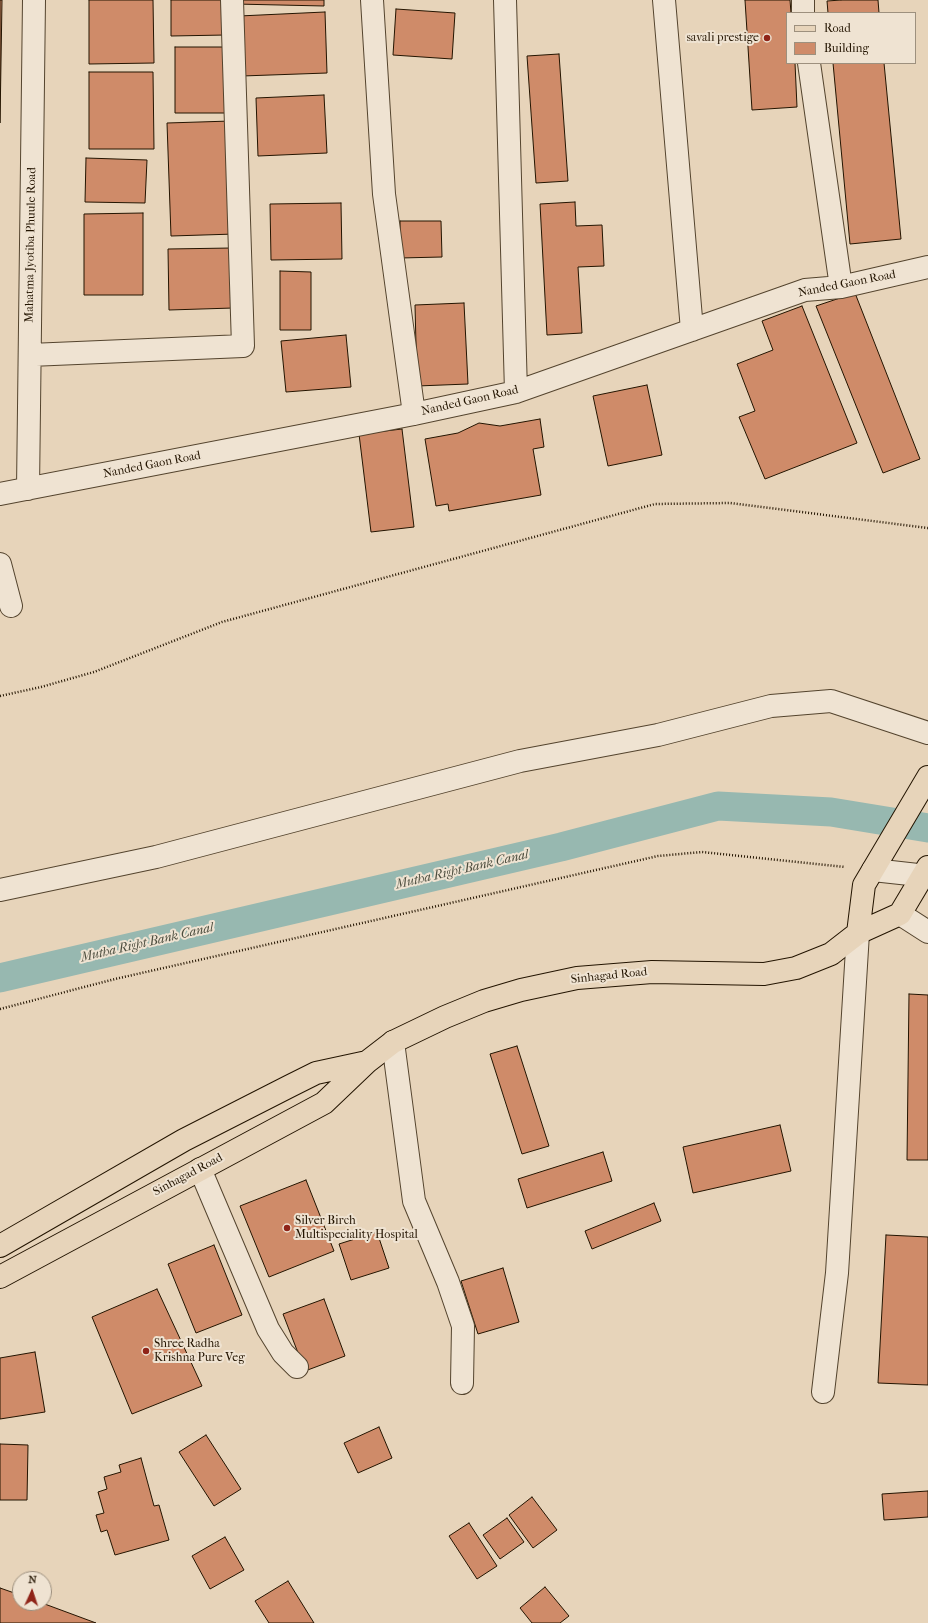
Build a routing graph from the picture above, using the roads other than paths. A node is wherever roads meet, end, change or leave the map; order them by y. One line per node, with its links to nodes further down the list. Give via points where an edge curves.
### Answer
1 (34, 0): 12 (street, Mahatma Jyotiba Phuule Road)
2 (232, 0): 12 (street, via 243,346)
3 (372, 0): 14 (street, via 384,194)
4 (505, 0): 13 (street)
5 (664, 0): 11 (street)
6 (803, 0): 7 (street)
7 (803, 12)
8 (809, 64): 10 (street)
9 (928, 267): 10 (street, Nanded Gaon Road)
10 (841, 287): 11 (street, Nanded Gaon Road, via 805,290)
11 (692, 330): 13 (street, Nanded Gaon Road)
12 (30, 355): 15 (street, Mahatma Jyotiba Phuule Road)
13 (516, 392): 14 (street, Nanded Gaon Road)
14 (414, 414): 15 (street, Nanded Gaon Road)
15 (28, 489): 16 (street, Nanded Gaon Road)
16 (0, 494)
17 (0, 564): 18 (street)
18 (11, 606)
19 (928, 733): 23 (street, via 831,701 771,706 658,735 520,761 156,857)
20 (928, 777): 21 (main road)
21 (873, 870): 22 (street); 26 (main road, via 864,885)
22 (926, 873): 24 (main road)
23 (0, 890)
24 (900, 914): 25 (street); 26 (main road, Sinhagad Road)
25 (928, 932)
26 (858, 933): 27 (main road, Sinhagad Road, via 830,954 796,968 764,974 652,972 577,978 548,984 484,1002 433,1022); 34 (street, via 837,1273)
27 (394, 1042): 28 (main road, Sinhagad Road); 33 (street, via 414,1201 448,1282 463,1326)
28 (367, 1062): 29 (main road, Sinhagad Road, via 324,1103); 30 (main road, Sinhagad Road, via 316,1073 290,1086 184,1140)
29 (200, 1169): 31 (main road, Sinhagad Road); 32 (street, via 268,1329)
30 (0, 1246)
31 (0, 1277)
32 (297, 1367)
33 (462, 1383)
34 (823, 1392)

